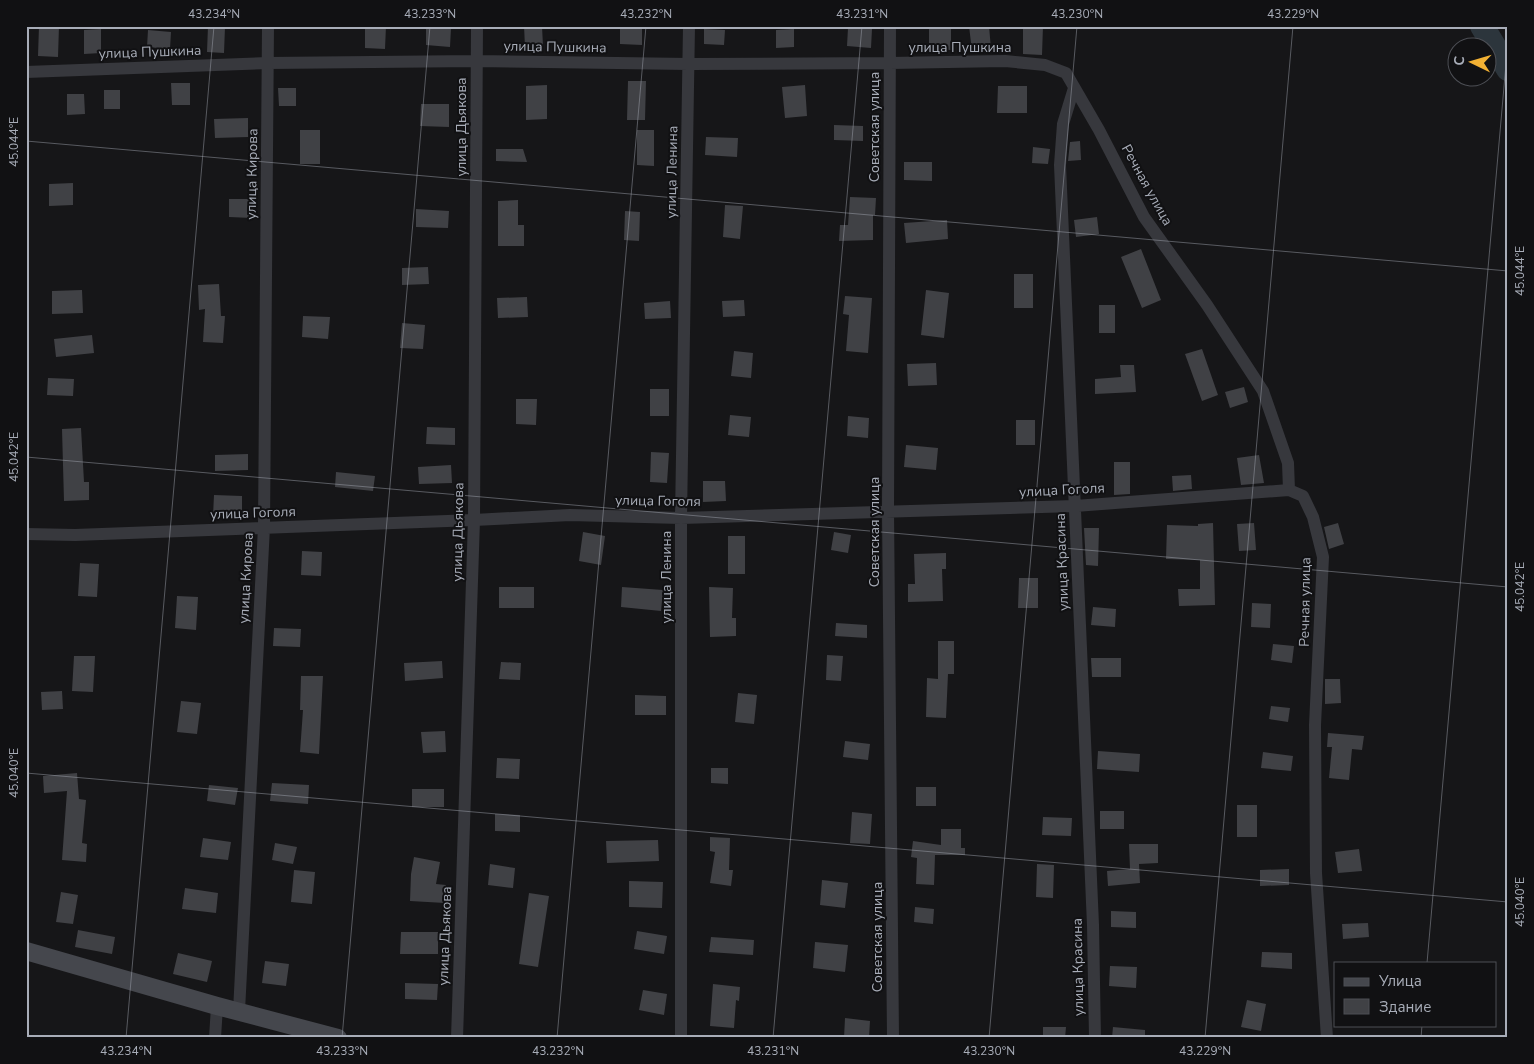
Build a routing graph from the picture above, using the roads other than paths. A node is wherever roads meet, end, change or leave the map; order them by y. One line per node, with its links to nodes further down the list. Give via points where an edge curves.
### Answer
1 (268, 26): 6 (street, улица Кирова)
2 (477, 26): 5 (street, улица Дьякова)
3 (689, 26): 8 (street, улица Ленина)
4 (890, 26): 7 (street, Советская улица)
5 (477, 61): 6 (street, улица Пушкина); 8 (street, улица Пушкина); 15 (street, улица Дьякова)
6 (268, 63): 9 (street, улица Пушкина); 16 (street, улица Кирова)
7 (890, 63): 8 (street, улица Пушкина); 10 (street, улица Пушкина, via 1005,61 1045,65 1066,73); 13 (street, Советская улица)
8 (689, 64): 14 (street, улица Ленина)
9 (26, 72)
10 (1074, 88): 11 (street, Речная улица, via 1144,217 1263,391 1288,463); 12 (street, улица Красина, via 1063,124 1060,165)
11 (1289, 490): 12 (street, улица Гоголя); 27 (street, Речная улица, via 1303,496 1313,517 1323,557 1315,725 1316,873)
12 (1075, 506): 13 (street, улица Гоголя); 26 (street, улица Красина)
13 (888, 511): 14 (street, улица Гоголя); 25 (street, Советская улица)
14 (681, 518): 15 (street, улица Гоголя, via 570,515); 24 (street, улица Ленина)
15 (474, 520): 16 (street, улица Гоголя); 23 (street, улица Дьякова)
16 (264, 527): 17 (street, улица Гоголя); 20 (street, улица Кирова)
17 (26, 534)
18 (26, 951): 19 (main road)
19 (217, 1006): 20 (main road); 21 (street)
20 (239, 1011): 22 (main road)
21 (215, 1038)
22 (338, 1038)
23 (457, 1038)
24 (681, 1038)
25 (893, 1038)
26 (1095, 1038)
27 (1327, 1038)

